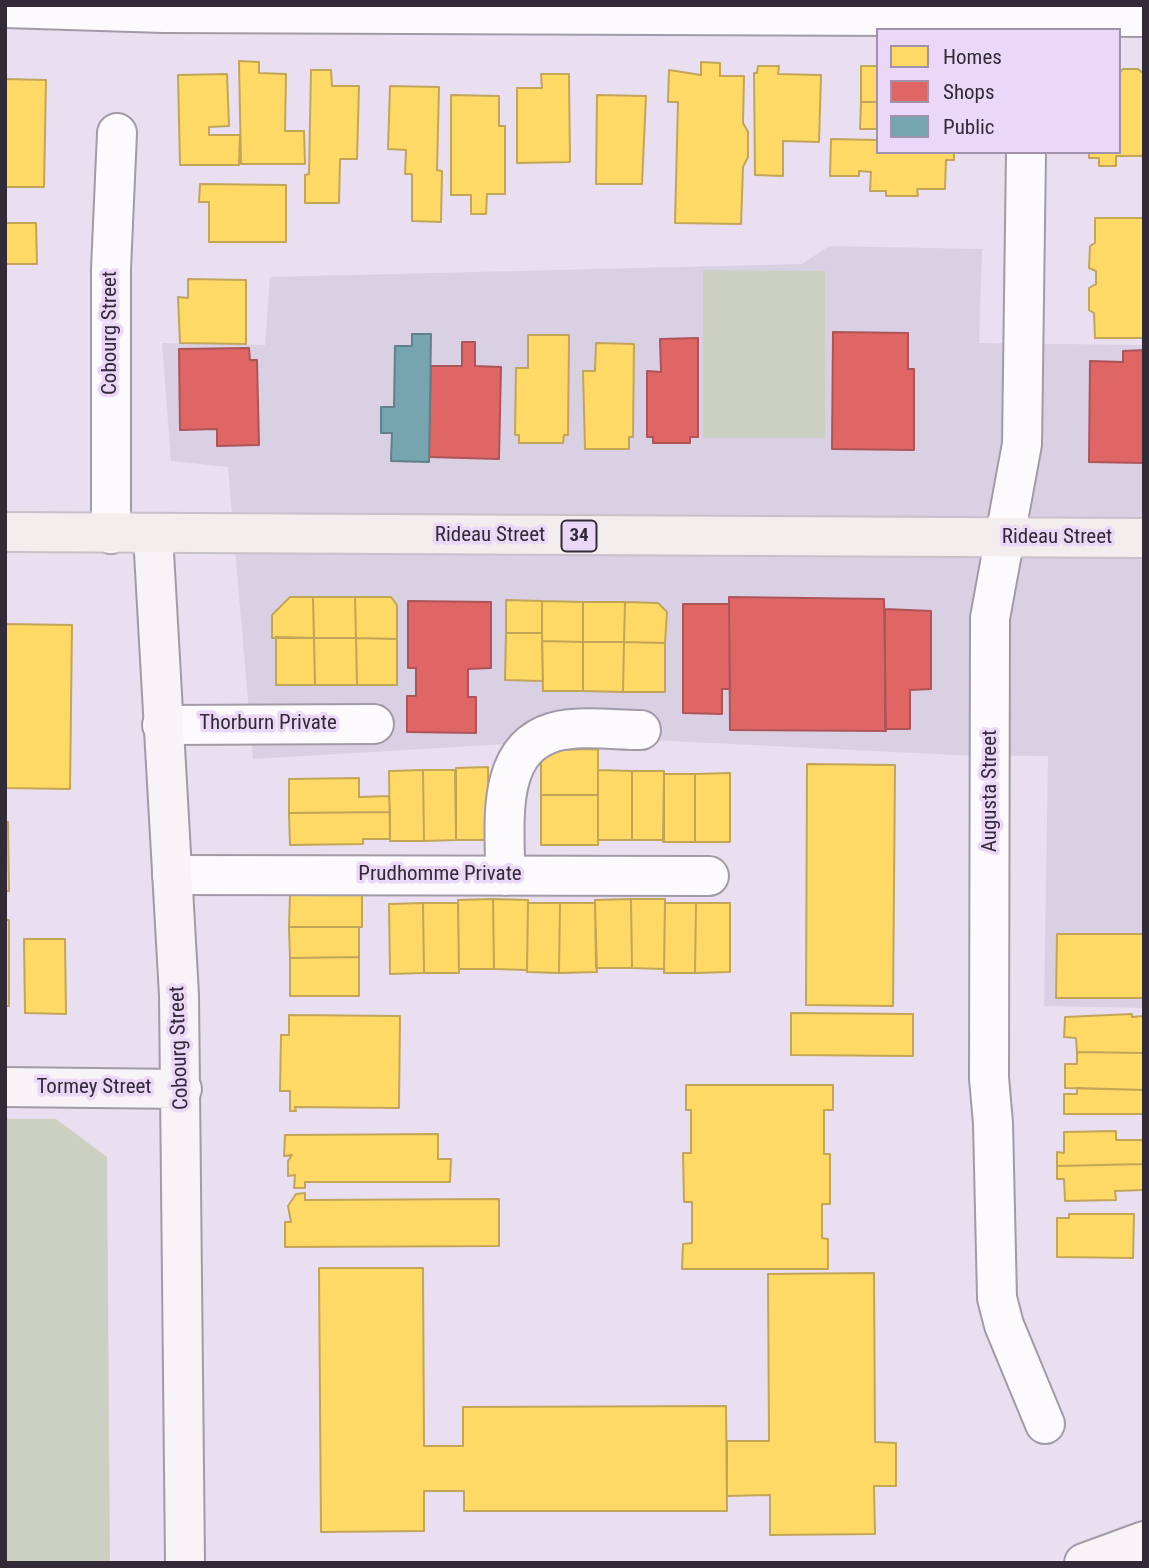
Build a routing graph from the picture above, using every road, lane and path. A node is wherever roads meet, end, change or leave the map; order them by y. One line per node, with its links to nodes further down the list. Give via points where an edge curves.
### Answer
1 (5, 8): 2 (street)
2 (113, 8): 3 (street)
3 (1028, 17): 4 (street)
4 (1144, 17)
5 (117, 133): 8 (street, Cobourg Street, via 111,269)
6 (1026, 154): 10 (street, Augusta Street, via 1022,444)
7 (5, 532): 8 (main road, Rideau Street / 34)
8 (111, 534): 9 (main road, Rideau Street / 34)
9 (153, 535): 10 (main road, Rideau Street / 34); 13 (street, Cobourg Street)
10 (1005, 538): 11 (main road, Rideau Street / 34); 20 (street, Augusta Street, via 990,618 989,1078 997,1298)
11 (1144, 538)
12 (374, 724): 13 (street, Thorburn Private)
13 (162, 725): 15 (street, Cobourg Street)
14 (641, 730): 16 (street, via 555,731 527,749 509,776)
15 (172, 875): 16 (street, Prudhomme Private); 19 (street, Cobourg Street)
16 (505, 876): 17 (street, Prudhomme Private)
17 (709, 876)
18 (5, 1087): 19 (street, Tormey Street)
19 (182, 1089): 22 (street, Cobourg Street)
20 (1045, 1424)
21 (1144, 1541): 23 (street)
22 (184, 1563)
23 (1084, 1563)

